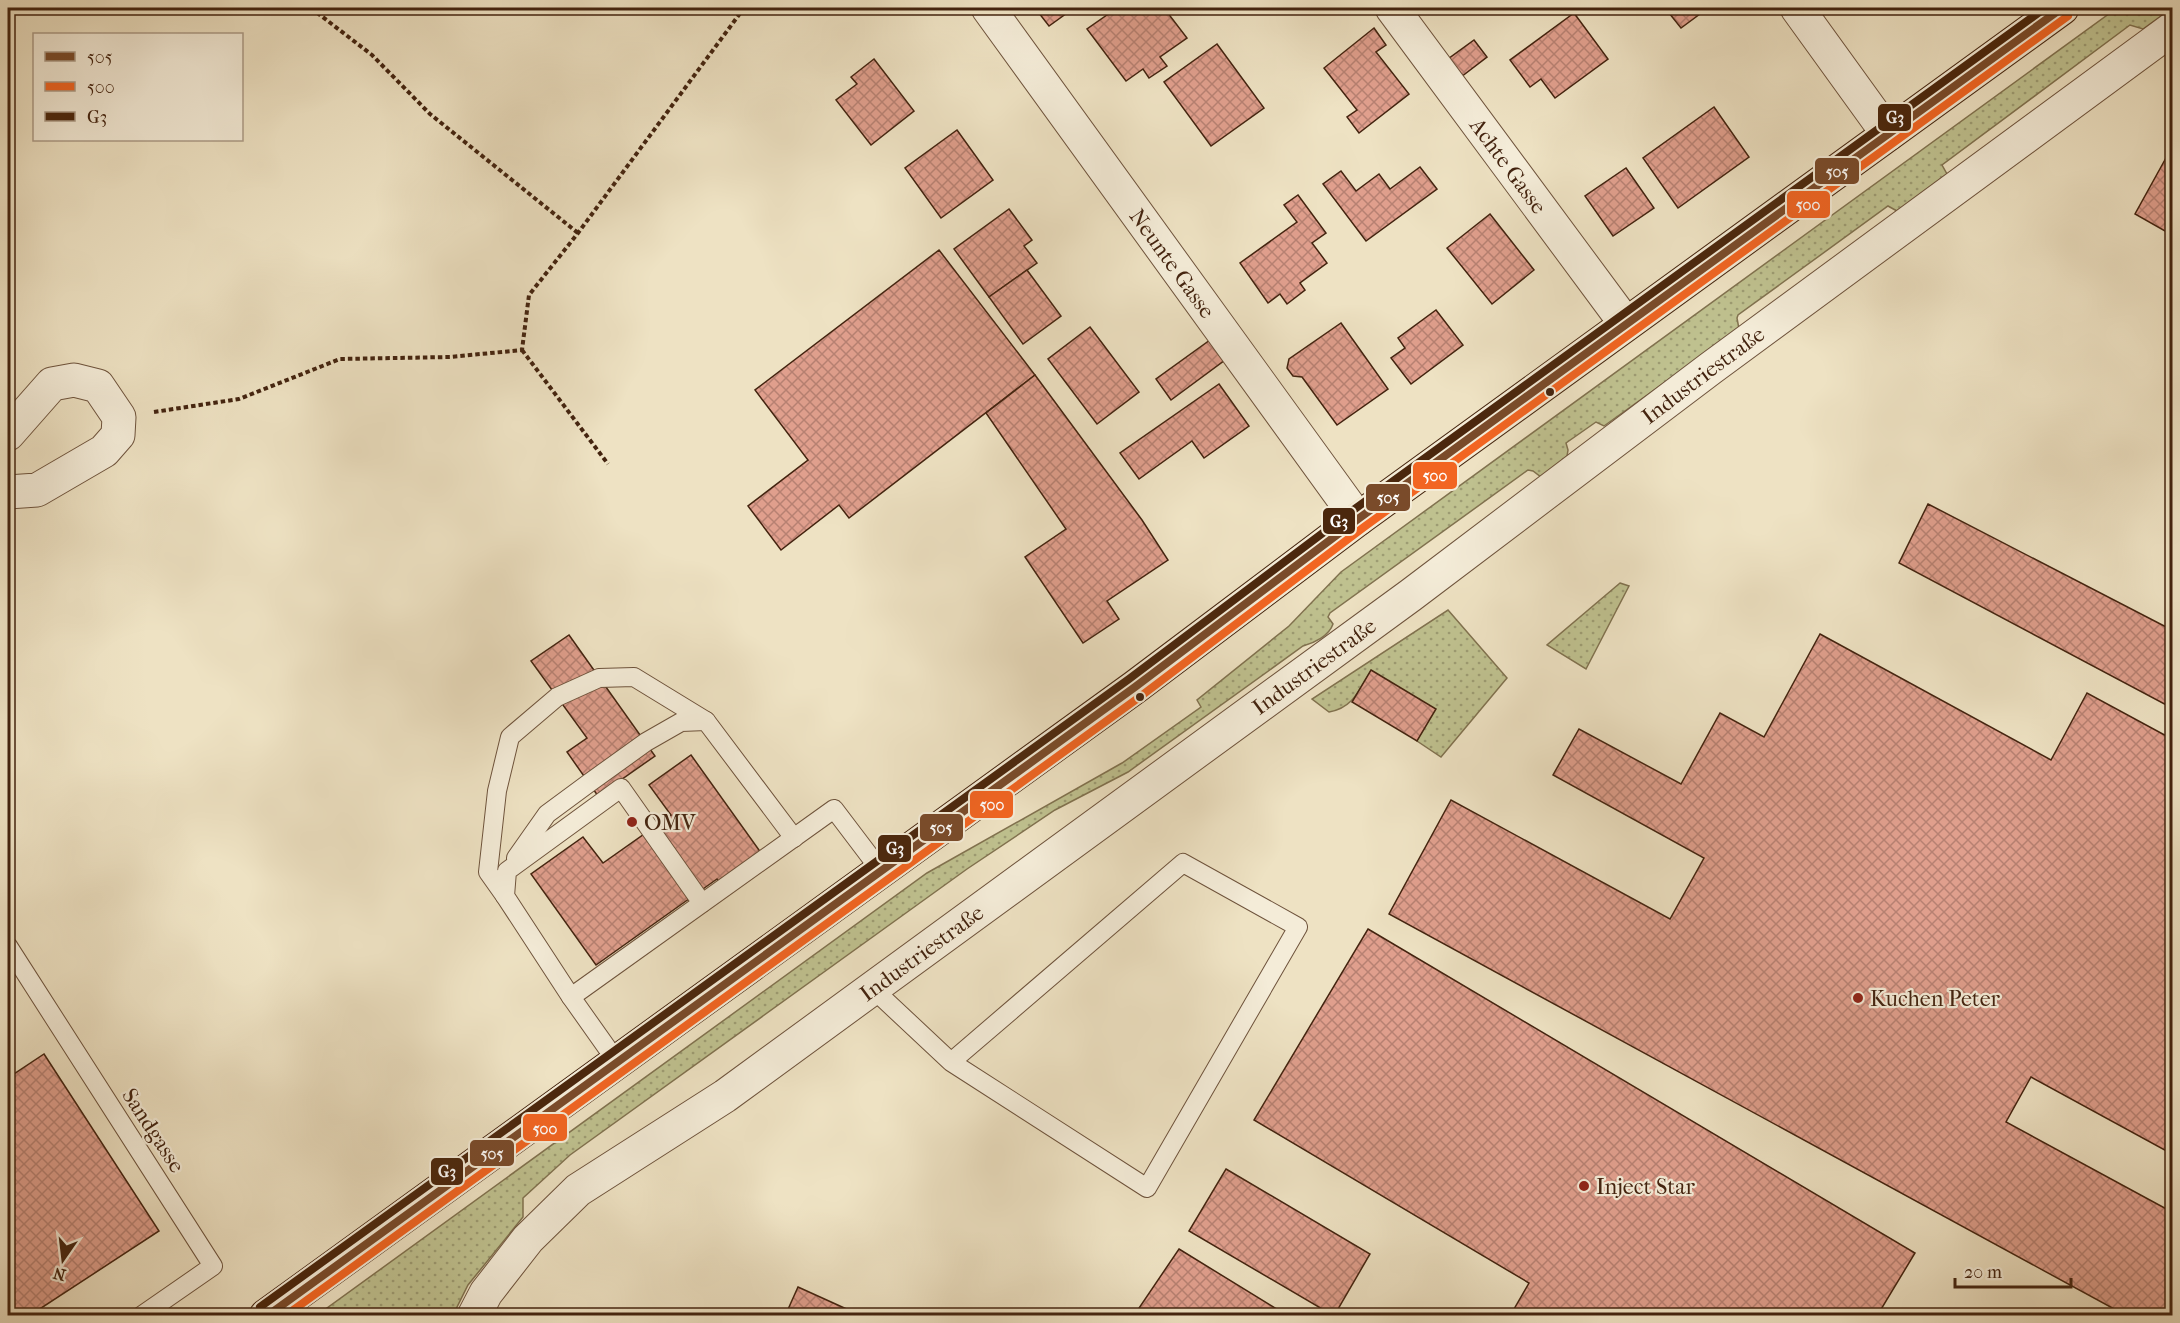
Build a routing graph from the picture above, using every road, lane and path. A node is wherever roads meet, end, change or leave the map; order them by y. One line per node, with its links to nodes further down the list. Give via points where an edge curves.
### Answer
1 (311, 8): 9 (path, via 372,55 430,114)
2 (744, 8): 9 (path)
3 (988, 8): 16 (street, Neunte Gasse)
4 (1392, 8): 10 (street, Achte Gasse)
5 (1797, 8): 8 (street)
6 (2062, 8): 8 (main road)
7 (2172, 29): 24 (street, Industriestraße, via 1711,368 1411,595)
8 (1888, 134): 10 (main road)
9 (578, 233): 11 (path, via 529,295)
10 (1626, 324): 16 (main road)
11 (522, 350): 12 (path, via 450,357 340,359 239,399); 14 (path)
12 (119, 417): 13 (street, via 98,386 74,380 52,384); 15 (street, via 117,435 104,451 37,490)
13 (8, 434)
14 (608, 464)
15 (8, 492)
16 (1358, 519): 20 (main road)
17 (706, 721): 18 (lane); 19 (lane, via 681,722 645,742 547,814); 21 (lane, via 634,677 599,678 557,697 510,737 497,791 488,872)
18 (794, 838): 20 (lane, via 834,809); 22 (lane)
19 (507, 871): 21 (lane); 22 (lane, via 621,788)
20 (881, 871): 26 (main road)
21 (505, 896): 25 (lane)
22 (702, 903): 25 (lane)
23 (8, 946): 28 (lane, Sandgasse, via 213,1266)
24 (871, 987): 27 (lane); 30 (street, Industriestraße, via 725,1096 578,1190 528,1239 486,1293)
25 (571, 997): 26 (lane)
26 (617, 1062): 29 (main road)
27 (951, 1062): 27 (lane, via 1147,1188 1298,927 1183,863)
28 (141, 1316)
29 (266, 1316)
30 (474, 1316)

